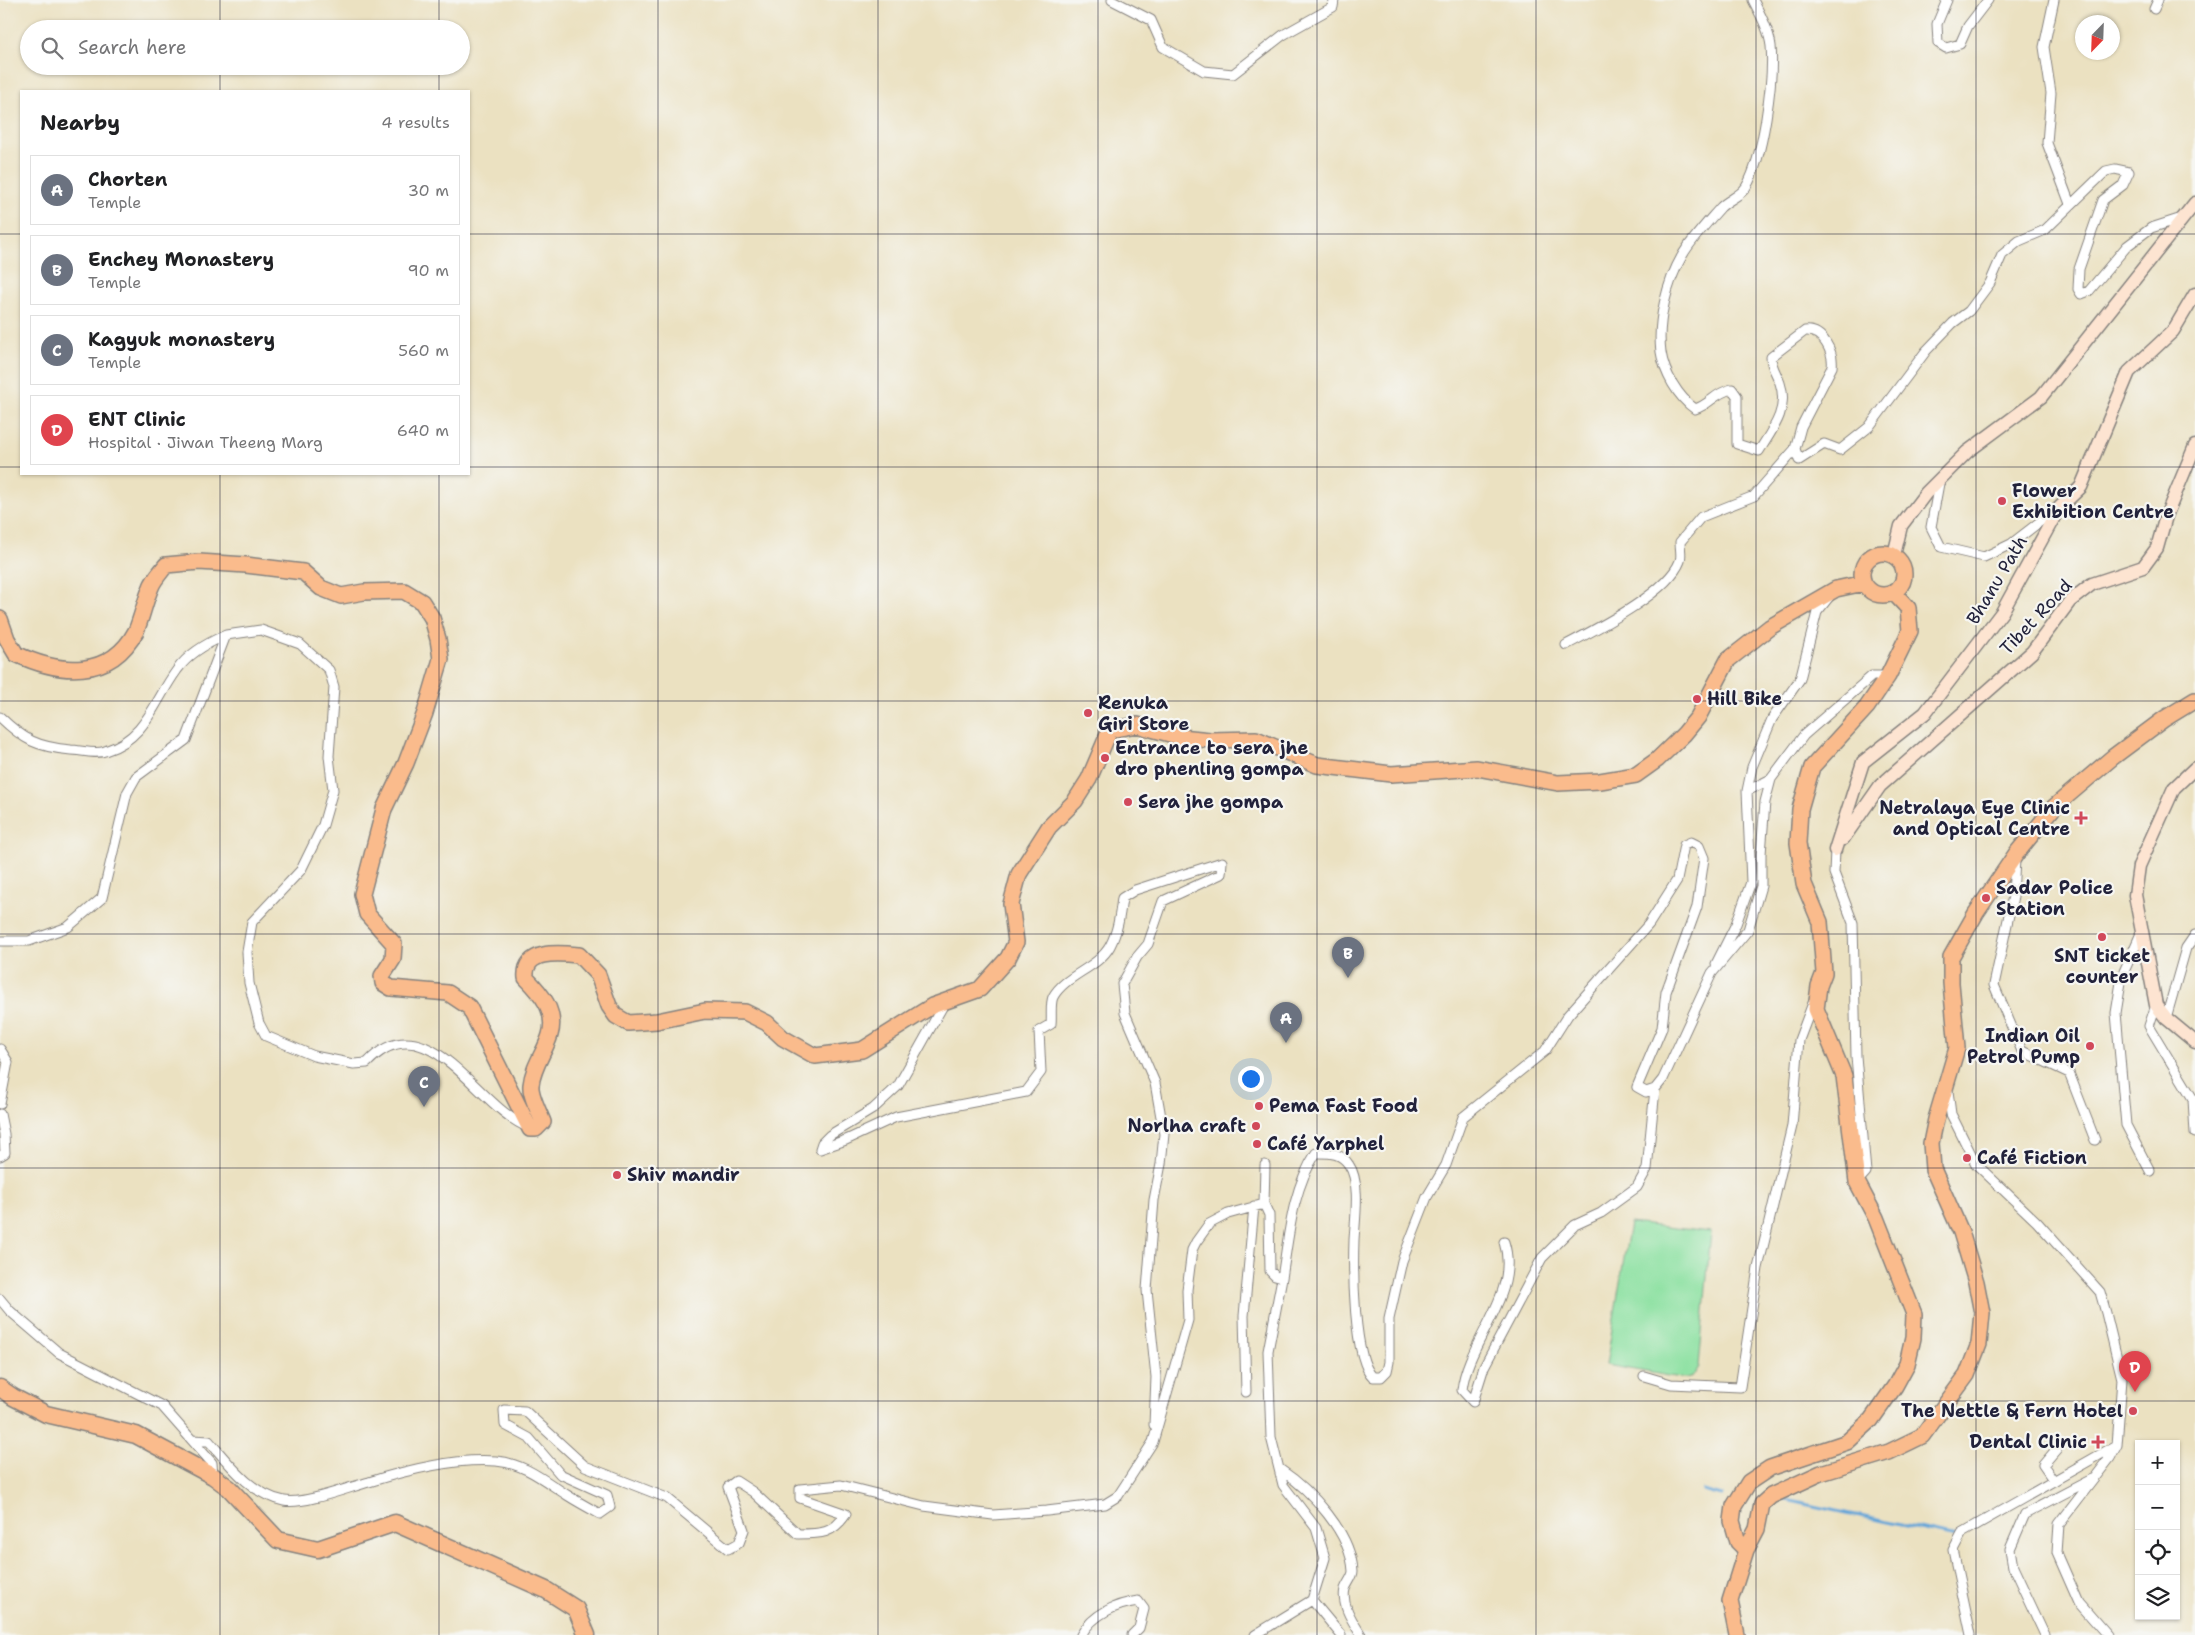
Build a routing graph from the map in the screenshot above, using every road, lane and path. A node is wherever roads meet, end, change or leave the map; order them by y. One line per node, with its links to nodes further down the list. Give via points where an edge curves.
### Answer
1 (1112, 0): 2 (street, via 1151,20 1164,47 1204,71 1232,74 1282,35 1332,7)
2 (1334, 0)
3 (1753, 0): 14 (street, via 1770,45 1763,140 1745,189 1722,206 1682,256 1662,318 1661,352 1671,380 1683,400 1695,410 1720,392 1732,389 1737,396 1737,444 1760,451 1779,420 1783,402 1771,357 1805,331 1821,337 1834,357 1832,367 1801,427)
4 (1948, 0): 5 (street, via 1937,24 1938,43 1946,48 1960,44 1968,26)
5 (1988, 0)
6 (2054, 0): 10 (street, via 2044,47 2051,93 2047,143)
7 (2158, 0): 8 (street)
8 (2154, 9)
9 (2195, 203): 11 (street)
10 (2070, 204): 11 (street, via 2089,190 2106,171 2129,172 2123,185 2103,200 2079,269 2078,290 2081,294 2089,291 2127,246 2151,228); 14 (street, via 2044,230 2019,241 2002,255 1990,283 1969,311 1926,351 1869,427 1840,450 1824,444 1799,460)
11 (2182, 218): 15 (street, via 2041,397 1967,452)
12 (2195, 294): 16 (street, Bhanu Path, via 2173,331 2129,372 2081,487)
13 (2195, 446): 30 (street, Tibet Road, via 2166,516 2157,548 2143,567 2092,584 2070,601 2032,652 1880,786)
14 (1795, 449): 23 (street, via 1754,496 1701,517 1680,542 1681,559 1672,575 1627,612)
15 (1940, 478): 16 (street, via 1931,527 1941,548 1984,557 2011,544); 17 (street, via 1901,526)
16 (2059, 508): 30 (street, Bhanu Path, via 2002,612 1925,713 1863,762)
17 (1894, 555): 18 (main road, via 1876,554 1869,558 1864,566); 20 (main road, via 1905,574 1901,586)
18 (1864, 583): 19 (main road); 20 (main road, via 1877,594)
19 (1836, 589): 29 (street, via 1817,612 1800,679 1772,719 1752,767); 37 (main road, via 1770,627 1728,660 1698,717 1664,754 1636,775 1600,782 1558,783 1477,768 1391,774 1317,765 1256,739 1181,737 1137,725 1110,730 1075,801 1049,827 1018,874 1011,904 1016,942 1008,958 980,989)
20 (1894, 593): 24 (main road, via 1908,608 1910,631)
21 (0, 619): 46 (main road, via 16,654 52,668 92,669 114,659 135,631 151,585 166,566 199,562 246,564 303,572 321,588 341,596 404,591 422,602 432,618 441,659 425,713 384,809 362,894 367,914 394,944 393,959 382,976 383,983 392,988 448,993 469,1007)
22 (226, 635): 26 (street, via 203,644 177,670 154,710 128,740 103,752 36,744 18,734); 34 (street, via 186,740 136,777 127,793 102,898 68,927 29,941); 46 (street, via 261,630 300,644 329,670 334,687 329,756 333,790 323,825 301,870 252,922 247,952 249,983 259,1024 266,1036 314,1056 354,1064 367,1063 378,1052 395,1043 413,1043 437,1053 518,1124)
23 (1566, 645)
24 (1888, 676): 28 (street, via 1872,676 1804,735); 36 (main road, via 1867,707 1812,767 1800,809 1798,843 1804,884 1820,922 1824,973)
25 (2195, 700): 31 (main road, via 2113,757 2054,807)
26 (0, 717)
27 (2195, 768): 32 (street, via 2174,788 2139,866 2135,896)
28 (1771, 780): 29 (street); 35 (street, via 1765,802 1761,886 1748,930)
29 (1747, 791): 35 (street, via 1751,882 1736,924)
30 (1835, 850): 52 (street, via 1834,873 1853,923 1856,1056 1866,1172)
31 (2016, 854): 42 (main road, via 1951,957 1950,983 1957,1048); 48 (street, via 2013,896 1994,985 2022,1051 2070,1073)
32 (2142, 931): 38 (street); 51 (street, via 2122,976 2116,1013 2126,1125)
33 (2195, 935): 39 (street, via 2186,948)
34 (0, 941)
35 (1712, 974): 43 (street, via 1663,1079)
36 (1819, 986): 52 (main road, via 1816,1009 1844,1076); 58 (street, via 1799,1040 1792,1126 1758,1268 1740,1387 1671,1384)
37 (945, 1002): 46 (main road, via 932,1006 862,1050 815,1056 784,1038 767,1022 745,1012 705,1011 628,1023 616,1016 598,975 579,954 550,952 530,961 525,970 526,978 547,1003 551,1018 550,1035 538,1058 530,1087 543,1122 536,1129); 62 (street, via 898,1086 873,1109 830,1135 820,1149 896,1117 1026,1092 1041,1072 1039,1031 1051,1024 1053,998 1110,947 1122,898 1135,890 1222,862 1220,874 1163,901 1148,944 1122,984 1125,1013 1155,1082 1164,1134 1154,1200 1147,1290 1156,1377)
38 (2156, 1004): 39 (street); 47 (street, via 2149,1026 2193,1098)
39 (2166, 1018): 40 (street)
40 (2195, 1042)
41 (0, 1049): 44 (street, via 8,1062)
42 (1947, 1086): 64 (street, via 1951,1114 1976,1164 2037,1222 2100,1292 2122,1379); 69 (main road, via 1936,1115 1931,1143 1933,1170 1961,1232 1982,1313 1979,1344 1967,1375 1922,1436 1890,1452 1820,1474 1771,1496 1762,1504 1757,1529)
43 (1655, 1089): 55 (street, via 1647,1169 1637,1187 1601,1213 1575,1226 1542,1258 1484,1367 1473,1402 1462,1390 1463,1379 1501,1292 1508,1253); 56 (street, via 1646,1092 1637,1087 1662,1028 1666,992 1697,908 1704,858 1699,846 1691,842 1684,845 1677,880 1649,924 1568,1015 1545,1051 1462,1117 1446,1165 1428,1197 1402,1261 1390,1319 1387,1371 1381,1377 1373,1377 1366,1371 1358,1335 1353,1267 1356,1192 1351,1166 1334,1153 1316,1153 1297,1188)
44 (0, 1104)
45 (0, 1114): 49 (street, via 5,1153)
46 (530, 1129)
47 (2195, 1133)
48 (2095, 1140)
49 (0, 1156)
50 (1265, 1165): 53 (street)
51 (2150, 1171)
52 (1857, 1182): 69 (main road, via 1876,1218 1914,1314 1907,1364 1871,1420 1847,1442 1770,1468 1749,1482 1734,1506 1732,1520 1738,1542)
53 (1264, 1204): 54 (street); 56 (street, via 1269,1216 1270,1270)
54 (1254, 1206): 60 (street, via 1244,1316); 62 (street, via 1209,1224 1192,1250 1187,1290 1188,1320)
55 (1504, 1242)
56 (1282, 1278): 65 (street, via 1268,1351 1271,1436)
57 (0, 1299): 61 (street, via 59,1353 162,1406)
58 (1644, 1376)
59 (0, 1388): 66 (highway, via 46,1414 136,1436)
60 (1246, 1392)
61 (192, 1440): 62 (street, via 208,1441 256,1489 286,1502 351,1489 434,1466 496,1460 517,1464 600,1514 610,1507 607,1495 560,1474 528,1438 505,1425 504,1410 525,1411 585,1466 667,1498 728,1549 739,1543 744,1530 728,1487 736,1481 754,1492 798,1534 821,1534 838,1526 846,1514 800,1498 800,1489 841,1485 924,1506 993,1515 1105,1504 1118,1496); 66 (street, via 212,1463)
62 (1153, 1442)
63 (2060, 1445): 68 (street, via 2043,1465)
64 (2117, 1445): 67 (street); 68 (street)
65 (1280, 1470): 70 (street, via 1283,1485 1316,1528 1325,1558); 76 (street, via 1295,1479 1344,1536 1353,1573 1345,1590 1348,1616)
66 (213, 1476): 71 (highway, via 229,1488 278,1540 318,1549 395,1523 546,1590 576,1609)
67 (2097, 1476): 79 (street, via 2025,1514 2010,1549 2013,1567); 80 (street, via 2059,1524 2057,1553 2078,1603)
68 (2054, 1481): 78 (street, via 1962,1533 1953,1550)
69 (1746, 1550): 77 (main road, via 1730,1601)
70 (1312, 1600): 74 (street); 75 (street)
71 (587, 1635)
72 (1081, 1635): 73 (street, via 1105,1610 1138,1601 1144,1609 1139,1628)
73 (1132, 1635)
74 (1255, 1635)
75 (1341, 1635)
76 (1362, 1635)
77 (1737, 1635)
78 (1971, 1635)
79 (2045, 1635)
80 (2107, 1635)

